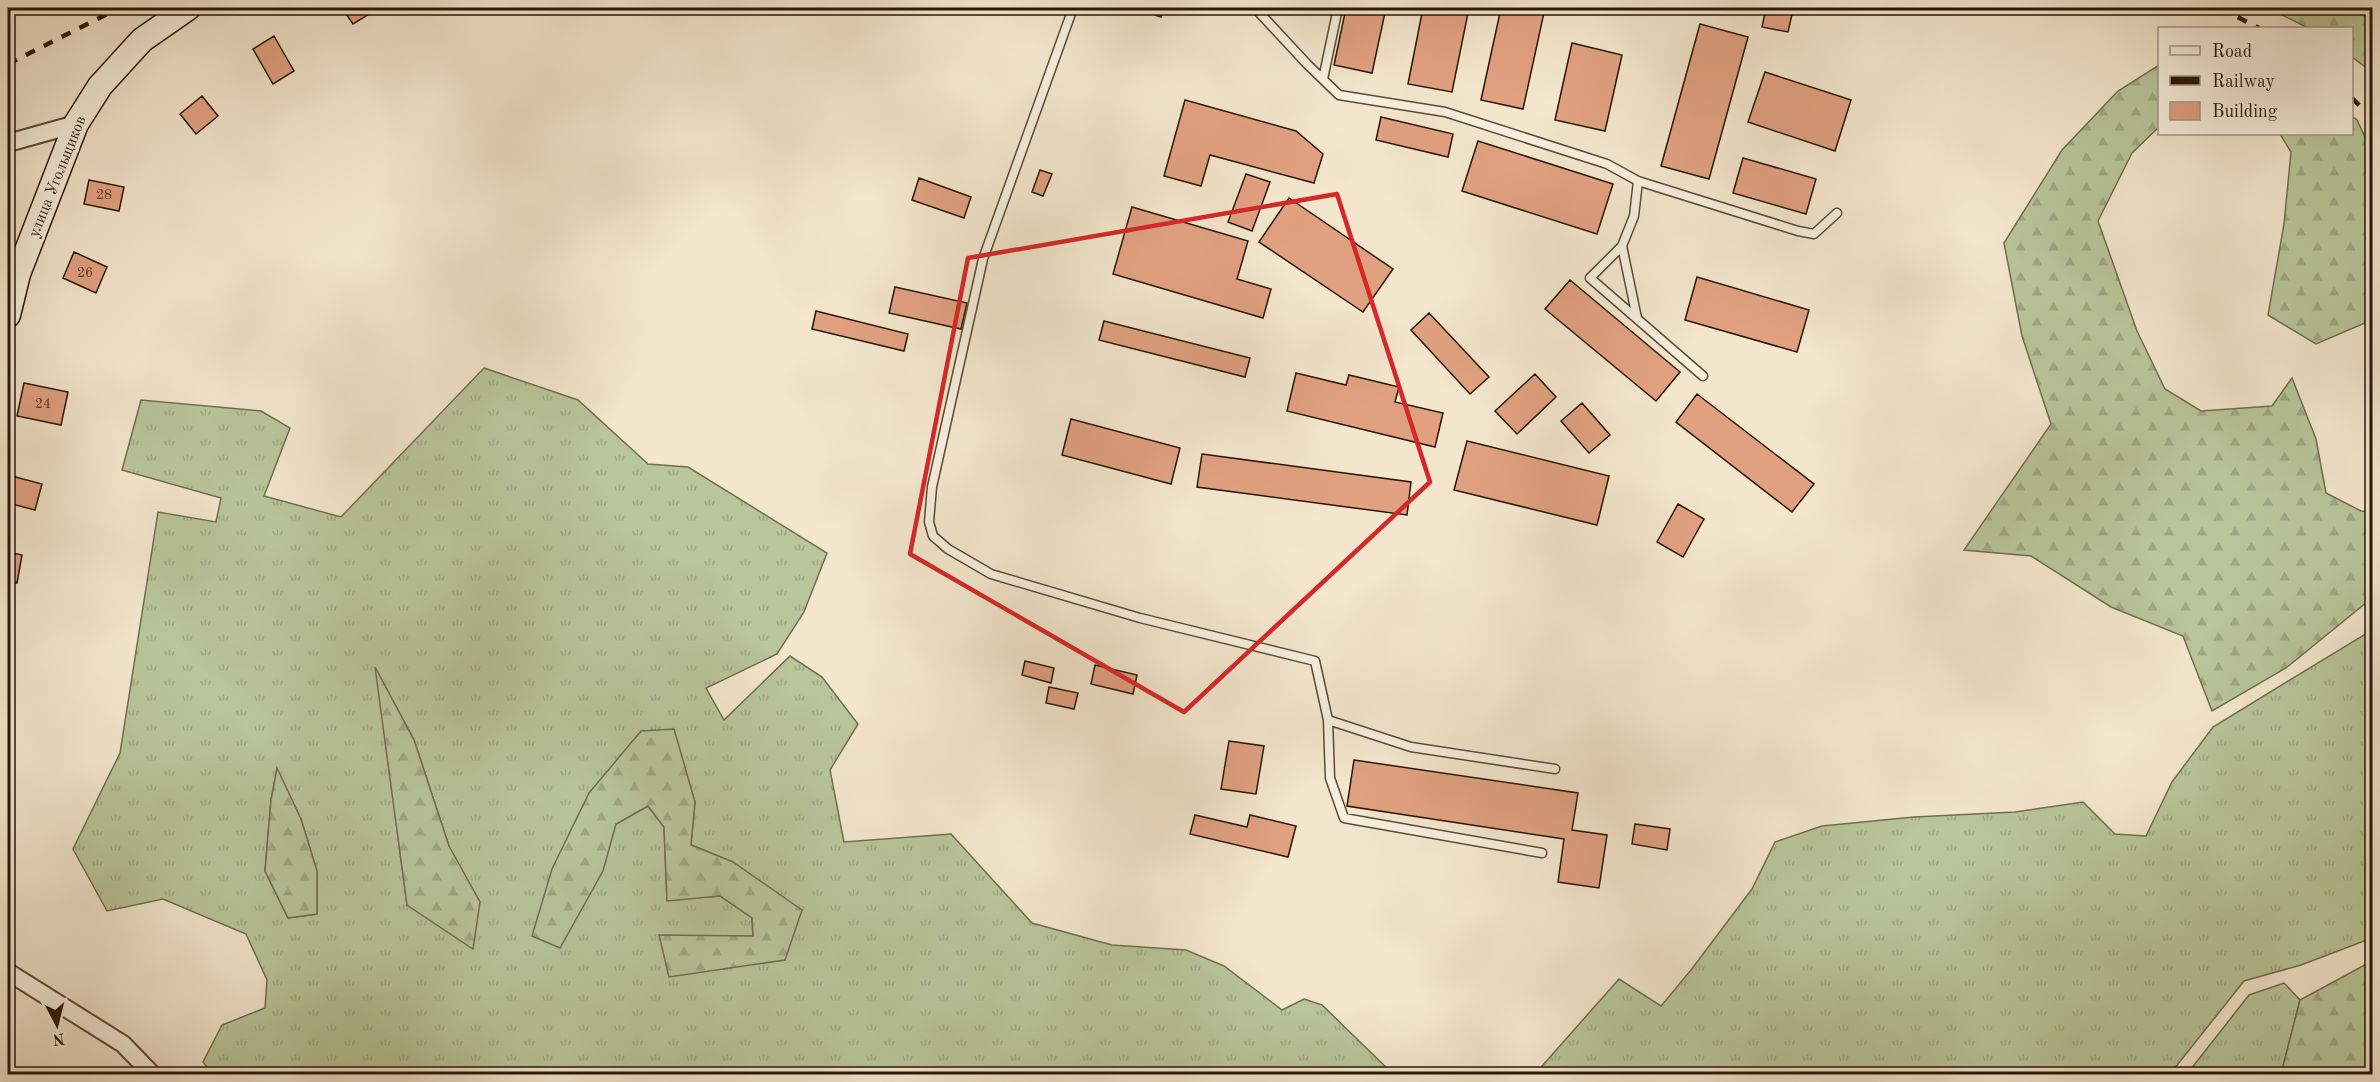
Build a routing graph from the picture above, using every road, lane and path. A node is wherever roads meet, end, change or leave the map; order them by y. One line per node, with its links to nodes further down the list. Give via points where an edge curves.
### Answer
1 (188, 8): 6 (street, улица Угольщиков, via 142,40 100,86)
2 (1073, 8): 14 (lane, via 983,259 933,487 928,522 933,536 991,574 1140,618 1315,661)
3 (1255, 8): 5 (lane)
4 (1338, 8): 5 (lane)
5 (1323, 79): 8 (lane, via 1339,95 1445,112 1607,165)
6 (76, 124): 7 (street); 11 (street, улица Угольщиков, via 18,274)
7 (8, 143)
8 (1638, 181): 9 (lane, via 1806,233 1814,234); 10 (lane, via 1634,216)
9 (1837, 213)
10 (1622, 246): 12 (lane); 12 (lane, via 1590,278)
11 (8, 315)
12 (1636, 318): 13 (lane)
13 (1703, 376)
14 (1328, 720): 15 (lane, via 1411,747); 16 (lane, via 1330,778 1344,818)
15 (1555, 769)
16 (1542, 853)
17 (8, 972): 18 (street, via 123,1044)
18 (152, 1074)

